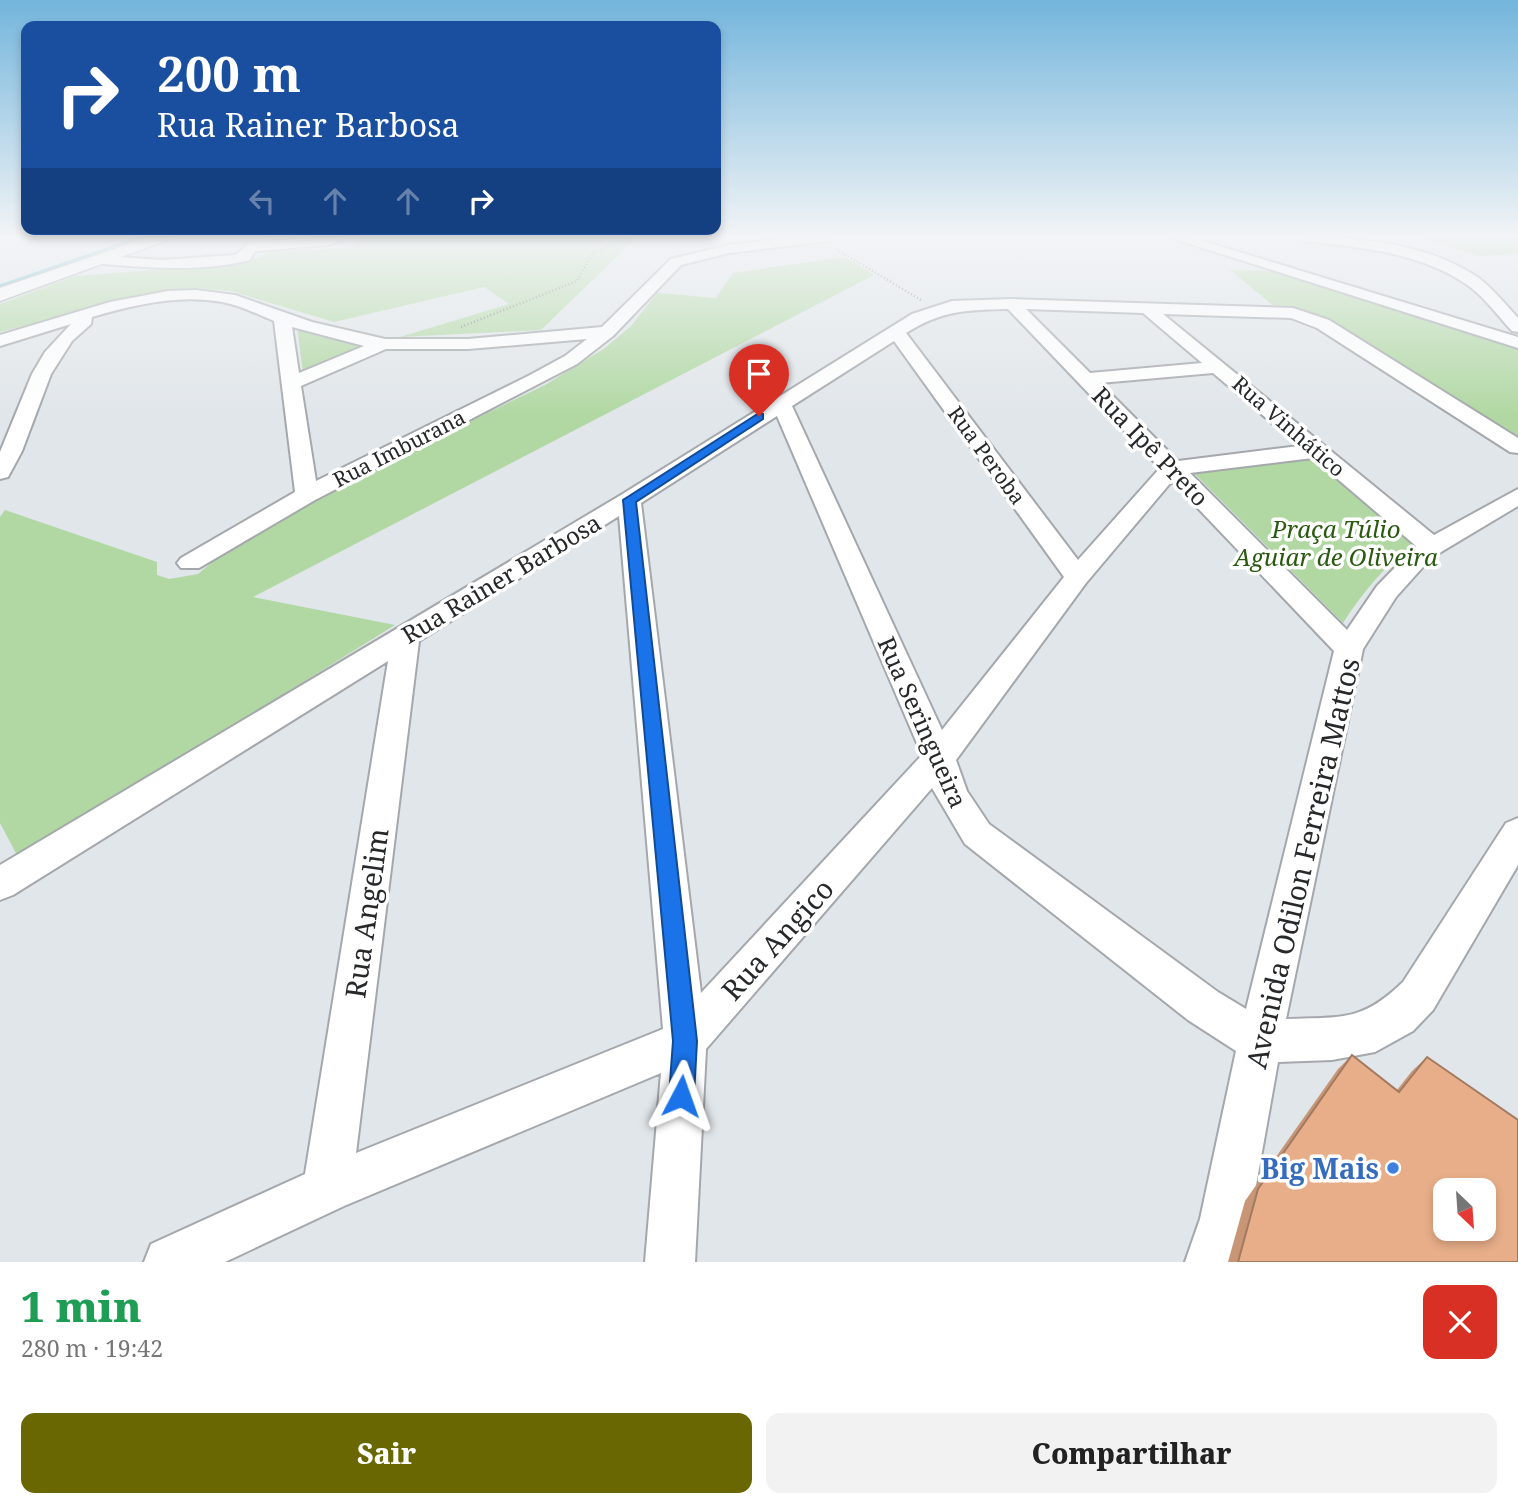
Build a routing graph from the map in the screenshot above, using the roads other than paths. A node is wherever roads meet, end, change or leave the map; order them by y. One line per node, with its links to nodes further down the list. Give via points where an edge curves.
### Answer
1 (195, 296): 8 (street)
2 (210, 296): 9 (street)
3 (642, 296): 11 (street)
4 (1366, 296): 14 (street)
5 (1486, 296): 10 (street)
6 (1012, 304): 7 (street, Rua Rainer Barbosa); 12 (street, Rua Rainer Barbosa, via 937,310); 17 (street, Rua Ipê Preto)
7 (1144, 306): 16 (street, Rua Vinhático); 20 (street, Rua Rainer Barbosa, via 1276,311 1312,319)
8 (92, 314): 13 (street); 23 (street, via 59,342 47,360)
9 (282, 318): 15 (street); 18 (street)
10 (1518, 327)
11 (607, 332): 15 (street); 24 (street, Rua Imburana, via 537,379)
12 (898, 334): 19 (street, Rua Rainer Barbosa); 29 (street, Rua Peroba)
13 (0, 341)
14 (1518, 343)
15 (384, 344): 18 (street)
16 (1221, 368): 17 (street); 21 (street, Rua Vinhático)
17 (1086, 379): 22 (street, Rua Ipê Preto)
18 (292, 383): 24 (street)
19 (780, 402): 26 (street, Rua Rainer Barbosa); 32 (street, Rua Seringueira)
20 (1518, 447)
21 (1315, 451): 22 (street); 27 (street, Rua Vinhático)
22 (1172, 468): 29 (street, Rua Angico); 31 (street, Rua Ipê Preto)
23 (0, 472)
24 (307, 495): 28 (street, Rua Imburana)
25 (1518, 496): 27 (street, Avenida Odilon Ferreira Mattos)
26 (629, 500): 30 (street, Rua Rainer Barbosa); 35 (street)
27 (1433, 547): 31 (street, Avenida Odilon Ferreira Mattos, via 1402,573)
28 (190, 563)
29 (1077, 577): 32 (street, Rua Angico)
30 (406, 636): 34 (street, Rua Rainer Barbosa); 37 (street, Rua Angelim)
31 (1349, 649): 36 (street, Avenida Odilon Ferreira Mattos)
32 (939, 758): 35 (street, Rua Angico); 36 (street, Rua Seringueira, via 953,796 976,834 1203,1006)
33 (1518, 832): 36 (street, via 1418,996 1398,1016 1376,1031 1358,1035)
34 (0, 884)
35 (685, 1041): 37 (street, Rua Angico); 39 (street)
36 (1260, 1041): 40 (street, Avenida Odilon Ferreira Mattos, via 1224,1219)
37 (327, 1189): 38 (street, Rua Angico)
38 (169, 1262)
39 (670, 1262)
40 (1210, 1262)

